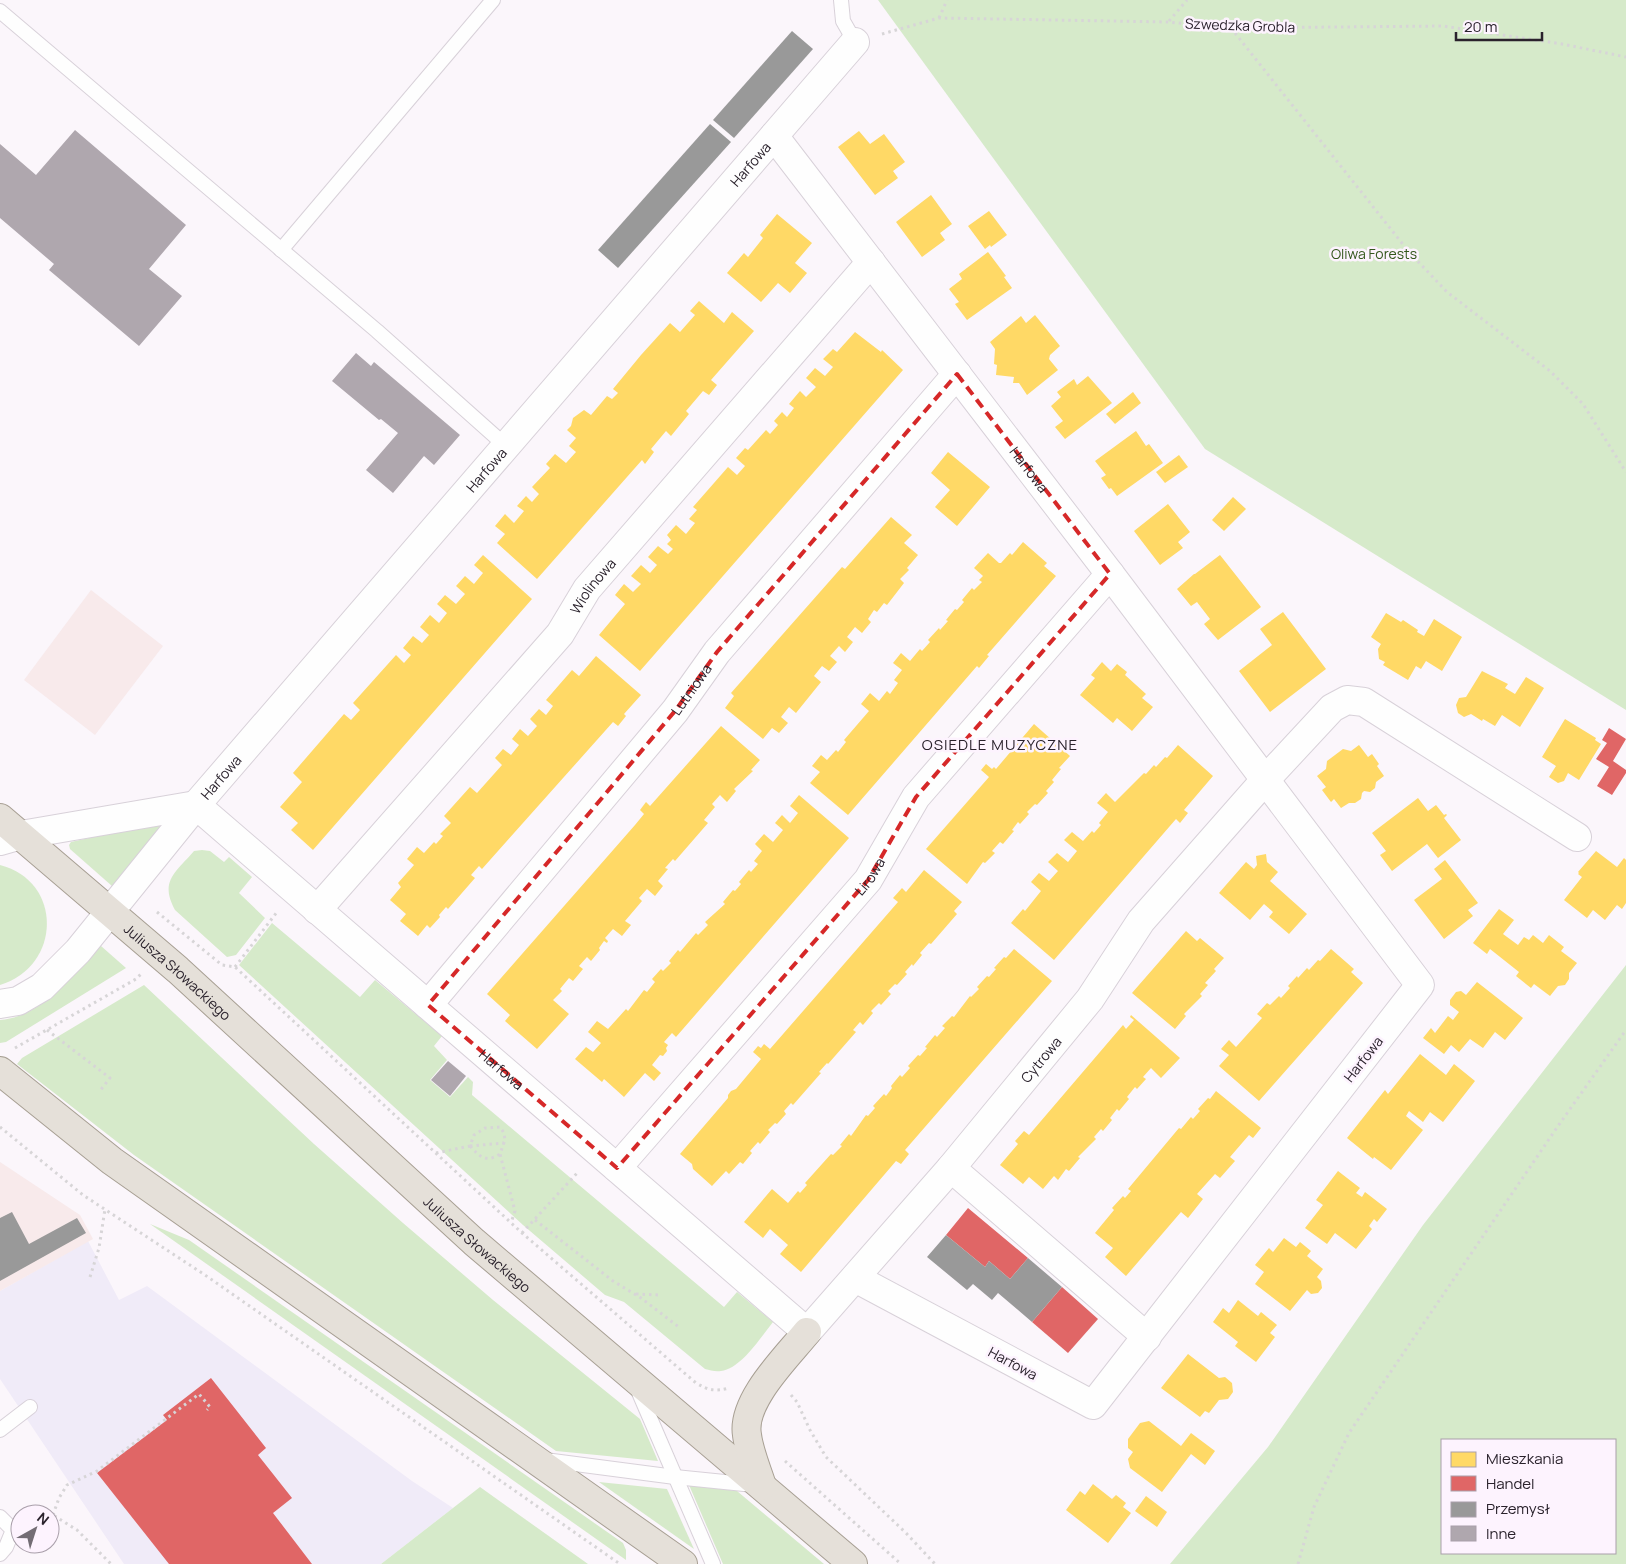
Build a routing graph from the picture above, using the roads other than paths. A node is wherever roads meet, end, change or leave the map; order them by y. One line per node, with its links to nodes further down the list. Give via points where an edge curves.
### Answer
1 (493, 0): 6 (lane)
2 (841, 0): 4 (lane, via 843,21)
3 (0, 11): 6 (lane)
4 (855, 42): 5 (street, Harfowa)
5 (774, 136): 7 (street, Harfowa); 9 (street, Harfowa)
6 (280, 250): 9 (lane)
7 (871, 262): 8 (street, Harfowa); 16 (street, Wiolinowa, via 588,589 560,634)
8 (957, 374): 10 (street, Harfowa); 19 (street, Lutniowa, via 717,652 675,711)
9 (506, 446): 12 (street, Harfowa)
10 (1110, 574): 11 (street, Harfowa); 21 (street, Lirowa, via 916,797 868,880)
11 (1266, 779): 14 (street, via 1332,708 1348,700 1364,702); 22 (street, Cytrowa, via 1141,922 1090,999); 25 (street, Harfowa, via 1420,985)
12 (196, 805): 15 (street, Harfowa); 16 (street, Harfowa); 17 (street, Harfowa)
13 (0, 818): 15 (main road)
14 (1577, 836)
15 (11, 838): 17 (main road, Juliusza Słowackiego)
16 (317, 910): 19 (street, Harfowa)
17 (111, 912): 18 (street, Harfowa, via 42,987 18,1001); 26 (main road, Juliusza Słowackiego, via 474,1242)
18 (0, 1004)
19 (428, 1006): 21 (street, Harfowa)
20 (5, 1061): 29 (main road, via 112,1161)
21 (607, 1160): 24 (street, Harfowa)
22 (951, 1168): 23 (street, Cytrowa); 25 (street)
23 (855, 1278): 24 (street, Cytrowa); 25 (street, Harfowa, via 1093,1406)
24 (807, 1332): 31 (main road, via 760,1389 750,1408 746,1434)
25 (1147, 1336)
26 (630, 1374): 30 (lane); 31 (main road, Juliusza Słowackiego)
27 (30, 1407): 28 (lane)
28 (0, 1430)
29 (532, 1458): 30 (lane); 34 (main road)
30 (675, 1477): 31 (lane); 35 (lane)
31 (762, 1486): 36 (main road, Juliusza Słowackiego)
32 (0, 1517): 33 (lane, via 13,1530)
33 (0, 1554)
34 (683, 1564)
35 (713, 1564)
36 (853, 1564)

